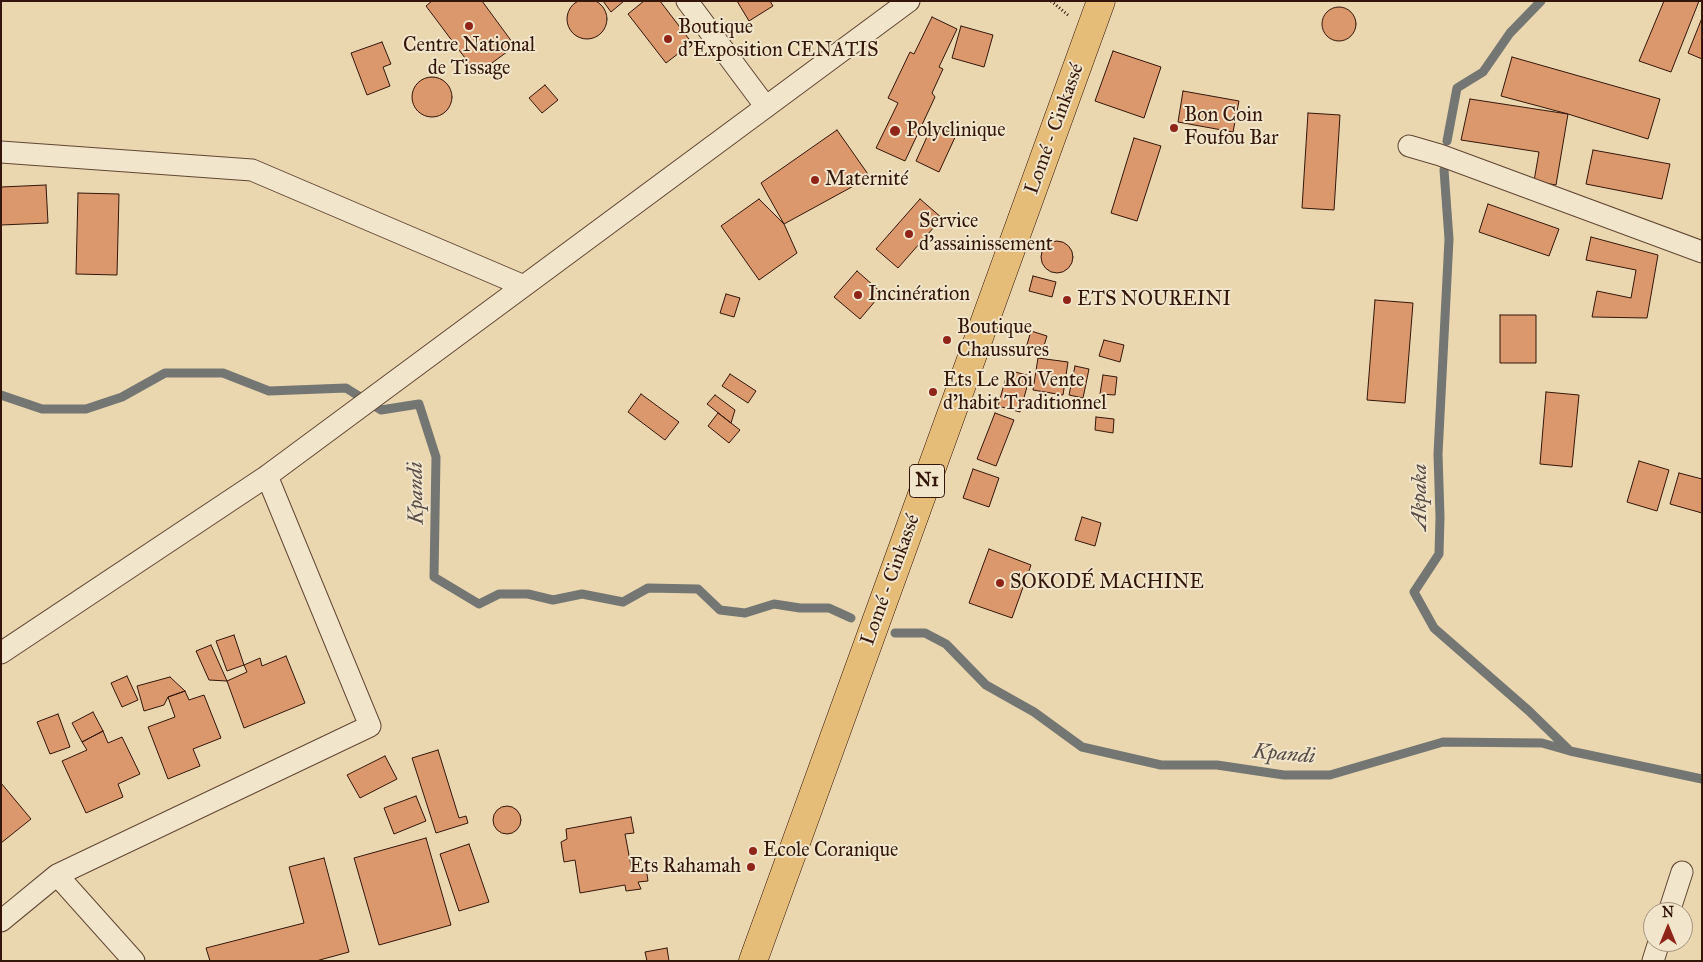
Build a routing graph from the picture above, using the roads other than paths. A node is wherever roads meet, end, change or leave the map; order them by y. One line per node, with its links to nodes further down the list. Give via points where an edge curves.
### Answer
1 (687, 1): 4 (street)
2 (908, 1): 4 (street)
3 (1102, 1): 16 (highway, Lomé - Cinkassé / N1)
4 (766, 107): 8 (street)
5 (1409, 146): 7 (street)
6 (1, 152): 8 (street, via 252,170)
7 (1702, 252)
8 (524, 286): 9 (street)
9 (267, 476): 10 (street); 12 (street, via 370,726)
10 (1, 654)
11 (1682, 872): 13 (street)
12 (57, 875): 14 (street); 15 (street)
13 (1672, 902)
14 (1, 921)
15 (134, 961)
16 (753, 961)

